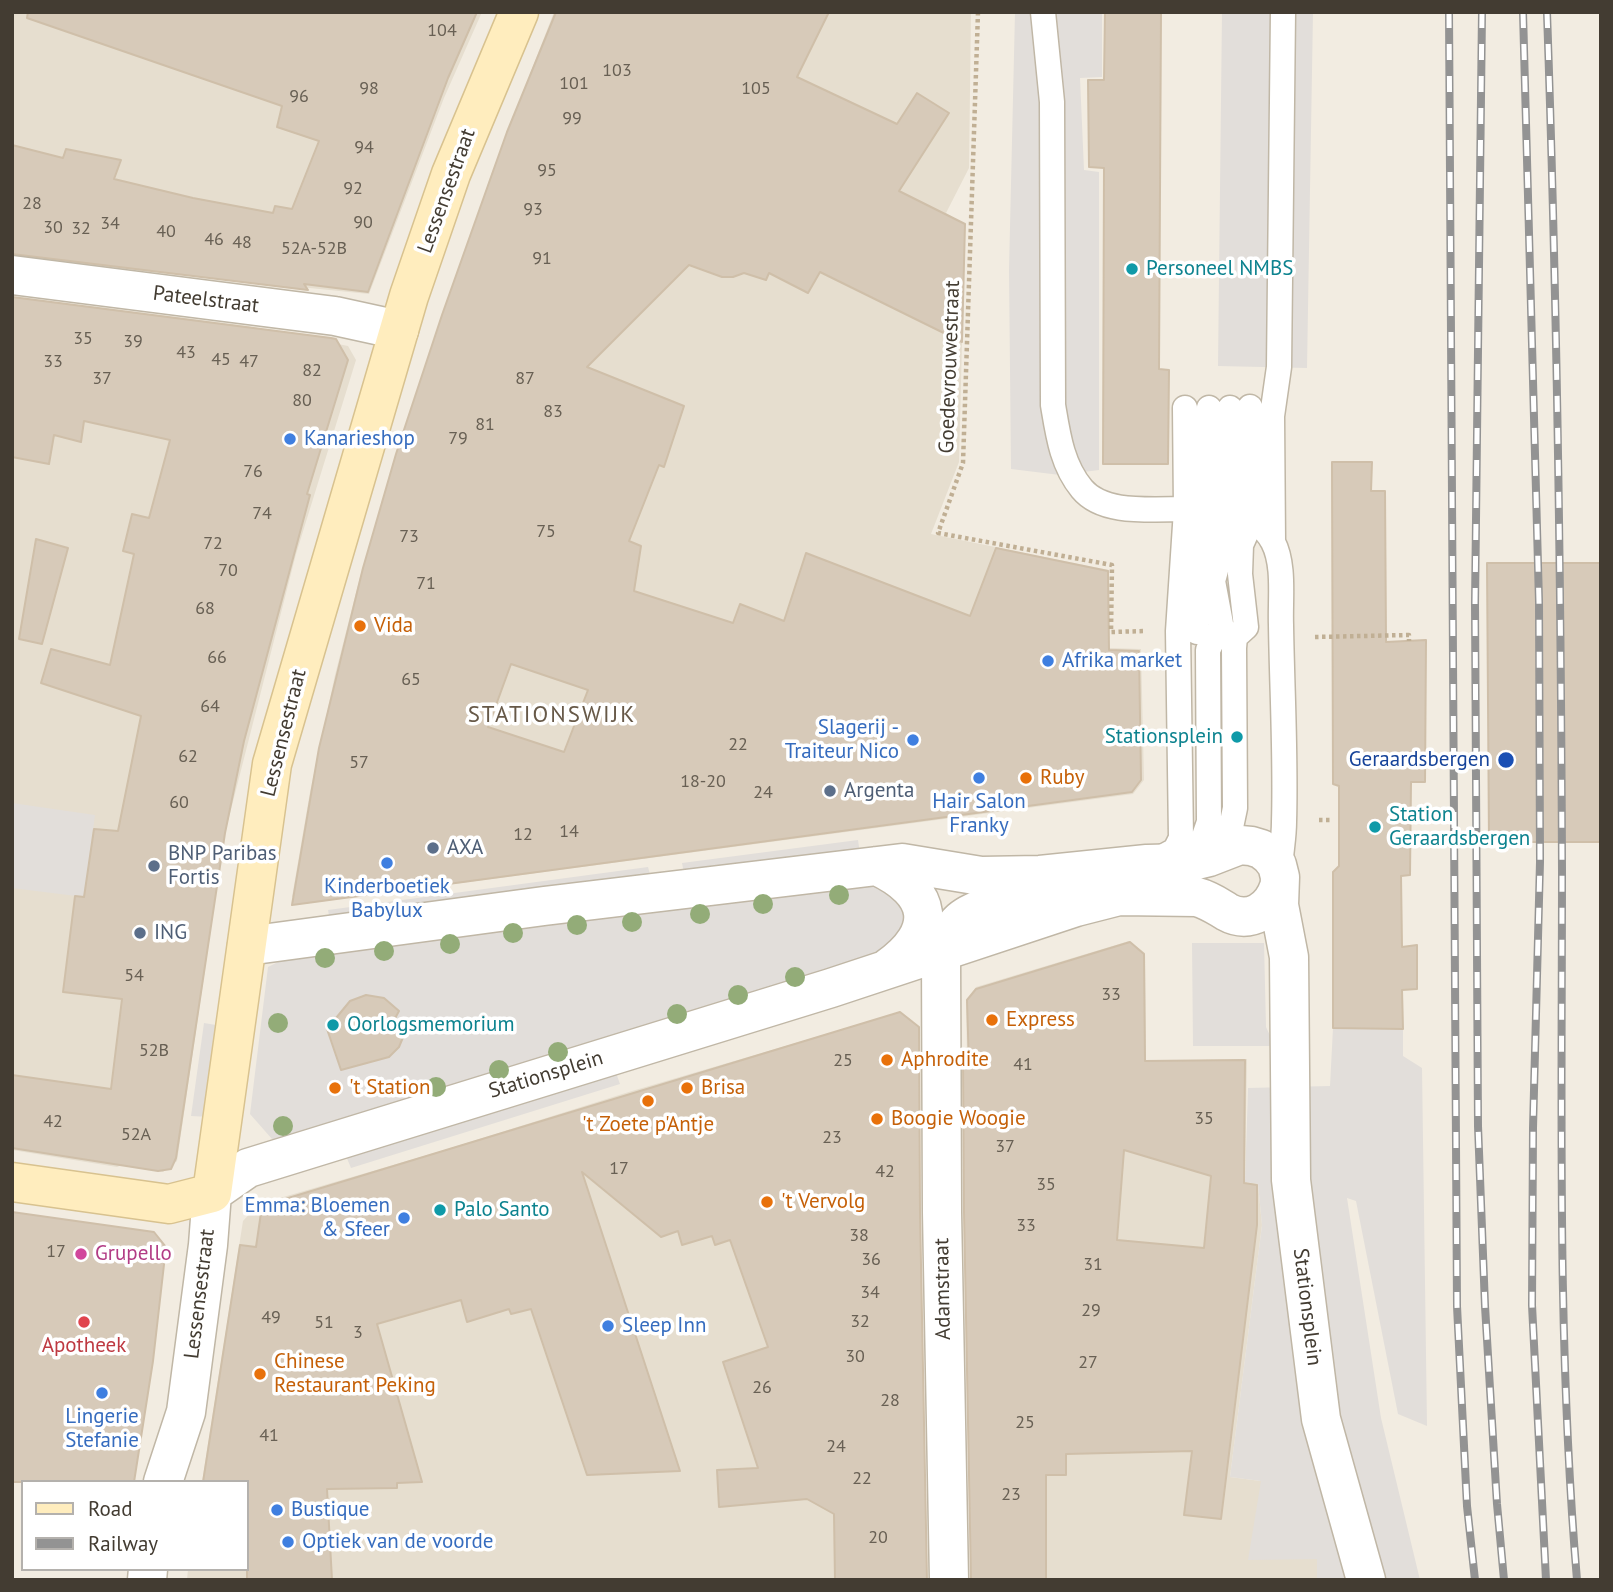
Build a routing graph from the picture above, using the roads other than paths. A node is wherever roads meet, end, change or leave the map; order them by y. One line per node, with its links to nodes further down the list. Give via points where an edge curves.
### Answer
1 (519, 12): 5 (main road, Lessensestraat, via 451,174)
2 (1043, 12): 6 (lane, via 1052,102 1053,405 1067,467 1083,491 1113,506)
3 (1283, 12): 7 (lane, Stationsplein)
4 (12, 275): 5 (street, Pateelstraat, via 335,317)
5 (399, 330): 16 (main road, Lessensestraat, via 272,764)
6 (1220, 513): 6 (lane, via 1218,408); 7 (lane, via 1262,527); 8 (lane, via 1241,545); 9 (lane, via 1196,560)
7 (1273, 542): 10 (lane, Stationsplein, via 1279,564)
8 (1234, 628): 9 (lane); 10 (lane, via 1269,627); 12 (lane, via 1233,822 1224,843)
9 (1188, 632): 12 (lane, via 1179,664 1181,838 1164,857)
10 (1281, 646): 11 (lane, Stationsplein)
11 (1284, 821): 12 (lane, via 1273,839); 14 (lane, Stationsplein)
12 (1204, 856): 13 (street, via 1040,875 981,876 902,863); 14 (street, Stationsplein, via 1261,849 1270,856); 15 (street, via 1212,863 1208,875 1212,898); 17 (street, via 980,909 951,930)
13 (877, 866): 16 (street); 18 (street, Stationsplein, via 908,884 924,917 916,944)
14 (1274, 892): 15 (street, Stationsplein, via 1240,917); 23 (street, Stationsplein, via 1289,957 1291,1180 1321,1419)
15 (1219, 906): 17 (street, Stationsplein, via 1197,897 1119,896)
16 (247, 946): 20 (main road, Lessensestraat)
17 (941, 953): 18 (street, Stationsplein); 22 (street, Adamstraat)
18 (887, 969): 20 (street, Stationsplein, via 248,1168)
19 (12, 1182): 20 (main road, via 169,1204)
20 (212, 1193): 21 (street, Lessensestraat, via 186,1412)
21 (164, 1480)
22 (949, 1580)
23 (1366, 1580)

